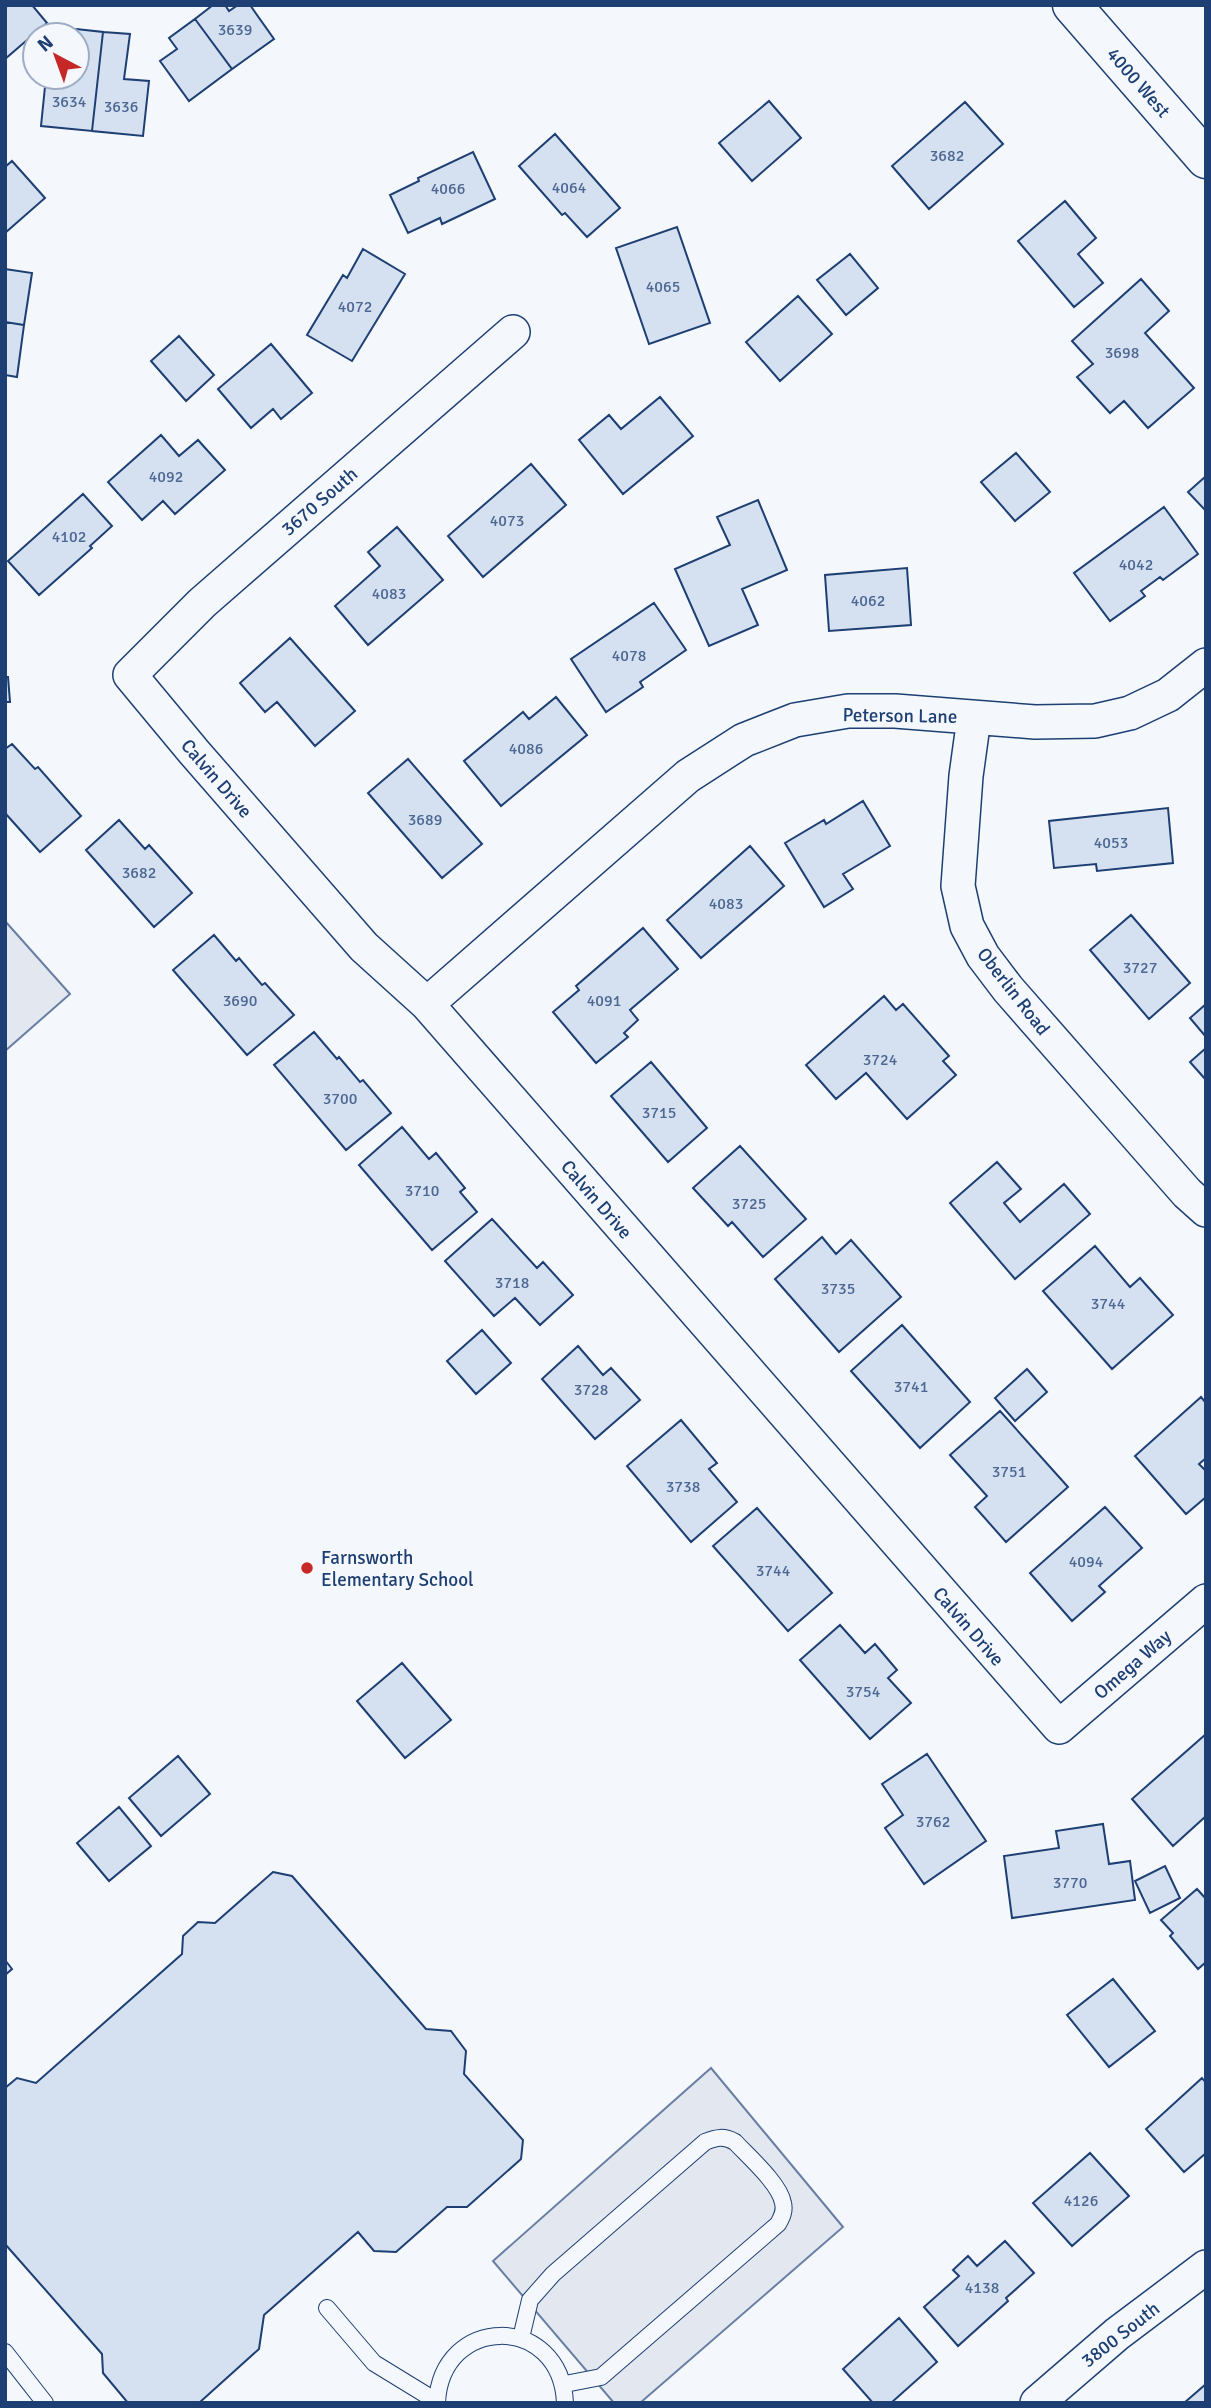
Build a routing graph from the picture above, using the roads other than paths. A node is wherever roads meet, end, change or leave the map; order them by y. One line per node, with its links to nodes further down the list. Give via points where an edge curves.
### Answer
1 (1072, 5): 2 (street, 4000 West)
2 (1206, 159)
3 (513, 332): 5 (street, 3670 South, via 202,603)
4 (1206, 666): 6 (street, Peterson Lane, via 1168,695 1130,713 1095,721)
5 (130, 675): 7 (street, Calvin Drive, via 364,947)
6 (974, 718): 7 (street, Peterson Lane, via 848,711 795,720 744,740 688,776); 8 (street, Oberlin Road, via 958,886 967,926 1008,989)
7 (427, 1003): 10 (street, Calvin Drive)
8 (1206, 1210)
9 (1206, 1601): 10 (street, Omega Way)
10 (1059, 1727)
11 (1206, 2267): 19 (street, 3800 South, via 1117,2334)
12 (327, 2308): 16 (lane, via 374,2363)
13 (521, 2338): 15 (lane, via 541,2348 556,2364); 15 (lane, via 530,2300 553,2274 705,2141 727,2137 736,2142 779,2191 783,2214 778,2224 601,2377); 16 (lane, via 480,2338 462,2348 439,2381)
14 (5, 2352): 17 (lane)
15 (565, 2384): 18 (lane)
16 (437, 2402)
17 (45, 2403)
18 (565, 2403)
19 (1037, 2403)

